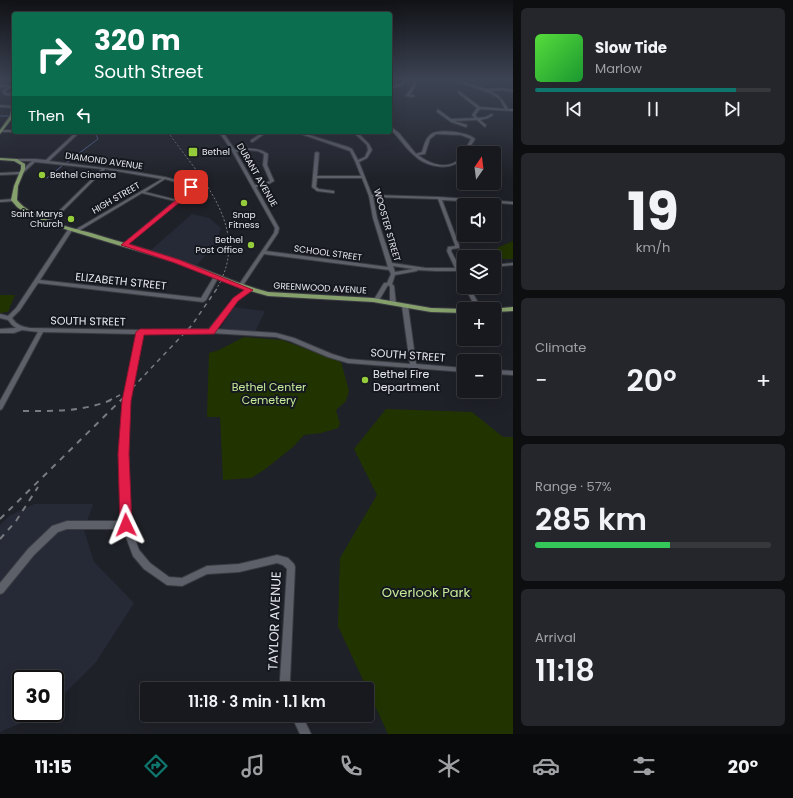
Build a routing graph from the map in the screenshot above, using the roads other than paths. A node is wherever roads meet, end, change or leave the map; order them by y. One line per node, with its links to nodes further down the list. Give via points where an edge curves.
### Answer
1 (442, 113): 6 (street)
2 (474, 113): 5 (street, via 473,115)
3 (492, 115): 5 (street)
4 (12, 116): 11 (main road)
5 (478, 119): 6 (street); 8 (street)
6 (452, 120): 7 (street)
7 (466, 126)
8 (486, 126)
9 (392, 129): 20 (street)
10 (12, 131): 11 (street)
11 (0, 132)
12 (76, 134): 25 (street)
13 (222, 134): 18 (street, DURANT AVENUE)
14 (262, 134): 17 (street)
15 (302, 134): 24 (street, WOOSTER STREET, via 347,148)
16 (358, 134): 24 (street, via 370,150 367,157)
17 (252, 141)
18 (234, 151): 32 (street, DURANT AVENUE); 32 (street, via 251,149 266,154 265,165 272,181)
19 (317, 153): 29 (street)
20 (415, 155): 20 (street, via 430,163 454,164 473,140 469,136 436,133 427,140 424,153)
21 (0, 159): 22 (main road)
22 (15, 160): 23 (street, DIAMOND AVENUE); 27 (main road, via 23,164)
23 (35, 160): 25 (street, DIAMOND AVENUE); 27 (street)
24 (357, 161): 30 (street, WOOSTER STREET)
25 (46, 162): 26 (street, DIAMOND AVENUE)
26 (104, 169): 31 (street, DIAMOND AVENUE); 41 (street, via 58,214)
27 (21, 173): 28 (street); 37 (main road)
28 (0, 174)
29 (315, 177): 30 (street); 34 (street, via 316,189)
30 (363, 177): 35 (street, WOOSTER STREET)
31 (165, 178): 33 (street, HIGH STREET); 39 (street, DIAMOND AVENUE, via 190,185)
32 (254, 186): 44 (street, DURANT AVENUE, via 276,228 276,233)
33 (142, 192): 39 (street); 42 (street, HIGH STREET)
34 (332, 192)
35 (371, 196): 36 (street); 48 (street, WOOSTER STREET)
36 (439, 198): 40 (street); 45 (street, via 458,245 449,249)
37 (14, 200): 38 (street); 41 (main road, GREENWOOD AVENUE, via 23,210)
38 (0, 201)
39 (178, 201): 43 (street)
40 (513, 203)
41 (45, 221): 42 (main road, GREENWOOD AVENUE)
42 (73, 230): 43 (main road, GREENWOOD AVENUE); 52 (street)
43 (125, 245): 51 (main road, GREENWOOD AVENUE)
44 (263, 252): 48 (street, SCHOOL STREET); 54 (street)
45 (457, 263)
46 (513, 264): 47 (street)
47 (501, 265)
48 (391, 269): 49 (street); 49 (street, SCHOOL STREET); 53 (street)
49 (420, 269): 50 (street)
50 (457, 270)
51 (217, 276): 52 (street, ELIZABETH STREET, via 203,300); 54 (main road, GREENWOOD AVENUE)
52 (37, 281): 63 (street)
53 (389, 284): 56 (street, via 386,284); 57 (street, via 392,286)
54 (240, 286): 55 (main road, GREENWOOD AVENUE)
55 (249, 290): 56 (main road, GREENWOOD AVENUE, via 282,296); 68 (street, via 236,299)
56 (376, 301): 57 (main road, GREENWOOD AVENUE)
57 (393, 304): 58 (main road, GREENWOOD AVENUE)
58 (405, 306): 61 (main road, GREENWOOD AVENUE); 69 (street)
59 (513, 309): 60 (main road)
60 (501, 310)
61 (457, 311)
62 (0, 316): 63 (street)
63 (9, 318): 64 (street)
64 (20, 329): 65 (street, SOUTH STREET); 66 (street, SOUTH STREET)
65 (41, 330): 67 (street, SOUTH STREET); 73 (street)
66 (0, 331)
67 (140, 332): 68 (street, SOUTH STREET); 74 (street, TAYLOR AVENUE, via 126,401)
68 (211, 332): 69 (street, SOUTH STREET, via 276,336 292,339 348,361)
69 (413, 366): 70 (street, SOUTH STREET)
70 (457, 369)
71 (501, 372): 72 (street)
72 (513, 373)
73 (0, 407)
74 (126, 525): 75 (street, via 67,525 55,529 31,552); 76 (street, TAYLOR AVENUE, via 136,553 147,566 167,581 182,582 207,570 239,568 277,559 286,560 291,567)
75 (0, 590)
76 (285, 682)
77 (300, 722): 78 (street)
78 (306, 734)

